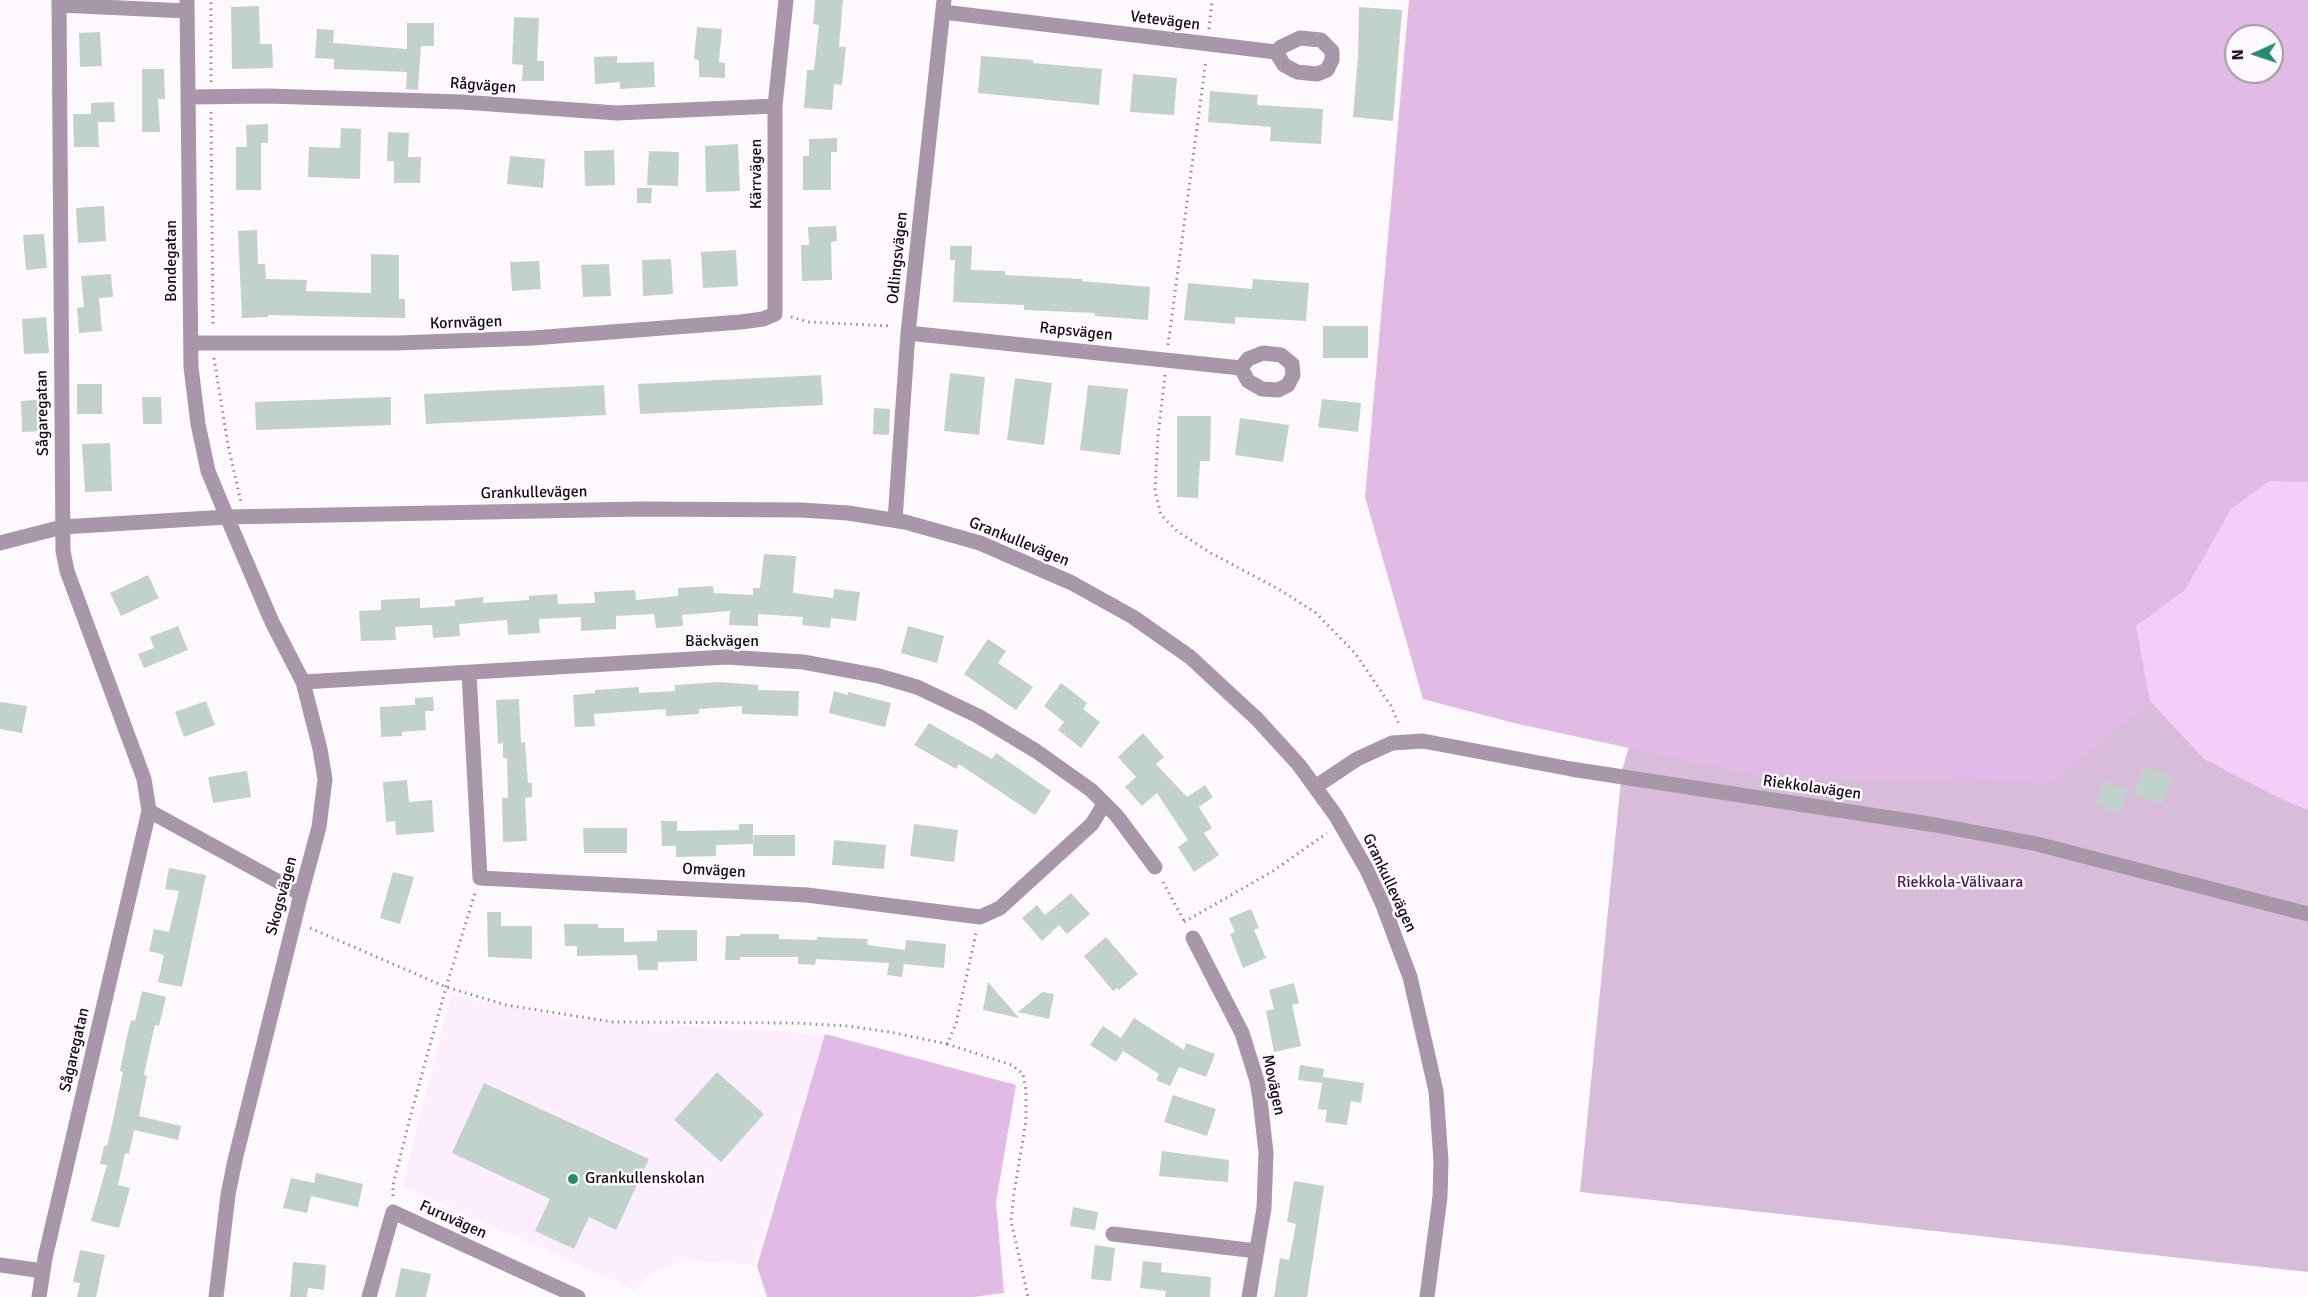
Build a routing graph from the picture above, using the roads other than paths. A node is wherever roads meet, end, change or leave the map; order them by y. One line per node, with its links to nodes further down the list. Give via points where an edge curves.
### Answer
1 (786, 0): 7 (street, Kärrvägen)
2 (59, 3): 3 (street); 14 (street, Sågaregatan)
3 (187, 6): 6 (street, Bondegatan)
4 (943, 6): 5 (street, Vetevägen); 9 (street, Odlingsvägen)
5 (1276, 52)
6 (189, 97): 7 (street, Rågvägen, via 462,102 617,113); 10 (street, Bondegatan)
7 (775, 106): 8 (street, Kärrvägen, via 775,314)
8 (741, 322): 10 (street, Kornvägen, via 533,339 398,344)
9 (908, 325): 11 (street, Rapsvägen); 13 (street, Odlingsvägen)
10 (191, 343): 12 (street, Bondegatan, via 190,367 198,424 208,471)
11 (1241, 368)
12 (226, 517): 13 (street, Grankullevägen, via 721,508 825,511); 14 (street, Grankullevägen); 17 (street, Skogsvägen)
13 (895, 520): 18 (street, Grankullevägen, via 980,543 1072,583 1133,617 1190,657 1257,719)
14 (62, 526): 15 (street, Grankullevägen); 20 (street, Sågaregatan, via 67,571 144,779)
15 (0, 543)
16 (469, 673): 17 (street, Bäckvägen); 19 (street, Bäckvägen, via 726,657 803,662 879,676 917,687 978,716 1036,751 1091,790); 19 (street, Omvägen, via 480,878 807,895 980,917 1000,908 1092,824)
17 (303, 682): 22 (street, Skogsvägen, via 325,779 319,827)
18 (1316, 787): 23 (street, Riekkolavägen, via 1357,759 1392,743 1423,741 1571,770 2037,844); 34 (street, Grankullevägen, via 1341,823 1383,905 1410,976 1432,1070 1441,1161)
19 (1104, 804): 21 (street, Bäckvägen)
20 (149, 811): 22 (street); 28 (street, Sågaregatan)
21 (1155, 867)
22 (300, 894): 30 (street, Skogsvägen, via 233,1172)
23 (2308, 914)
24 (1193, 938): 26 (street, Movägen, via 1242,1033 1257,1081 1266,1153 1264,1208)
25 (1113, 1234): 26 (street)
26 (1257, 1251): 33 (street, Movägen)
27 (0, 1265): 28 (street)
28 (43, 1271): 29 (street, Sågaregatan)
29 (39, 1297)
30 (216, 1297)
31 (369, 1297): 32 (street, Furuvägen, via 393,1212)
32 (578, 1297)
33 (1249, 1297)
34 (1427, 1297)

